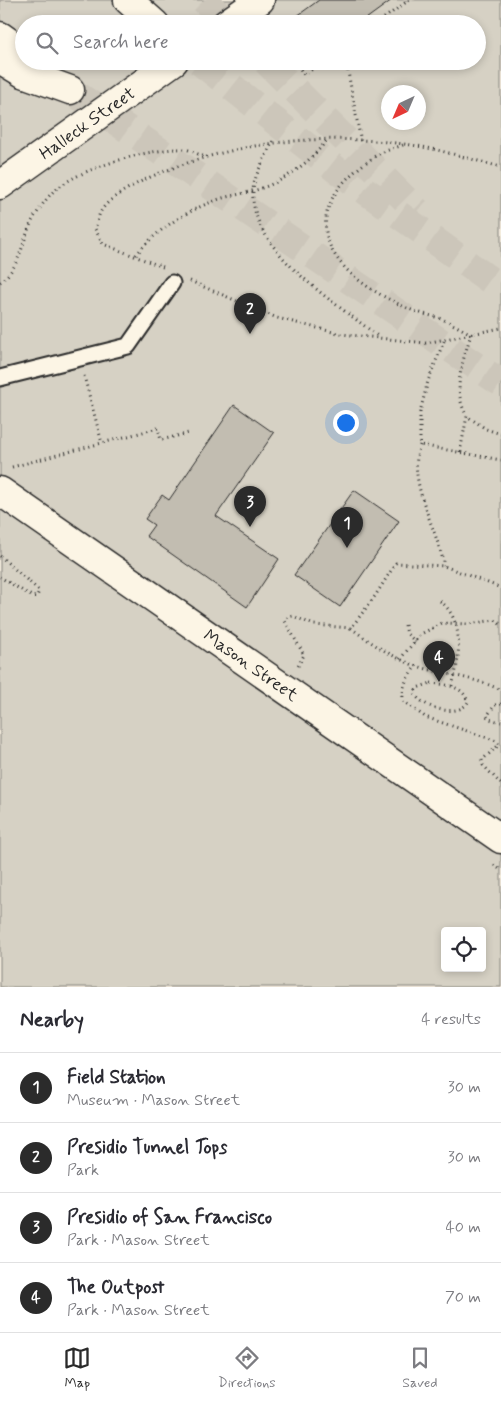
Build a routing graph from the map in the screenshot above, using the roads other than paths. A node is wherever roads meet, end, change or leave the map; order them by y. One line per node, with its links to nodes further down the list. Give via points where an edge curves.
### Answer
1 (128, 0): 3 (main road)
2 (260, 0): 4 (main road)
3 (145, 15)
4 (239, 15)
5 (0, 36): 6 (main road)
6 (15, 47)
7 (0, 59): 8 (main road)
8 (15, 68)
9 (18, 70): 10 (main road, via 70,90)
10 (46, 70)
11 (161, 70): 12 (main road, Halleck Street)
12 (0, 185)
13 (176, 278): 14 (lane, via 128,346)
14 (0, 378)
15 (0, 491): 16 (main road, Mason Street)
16 (501, 839)

